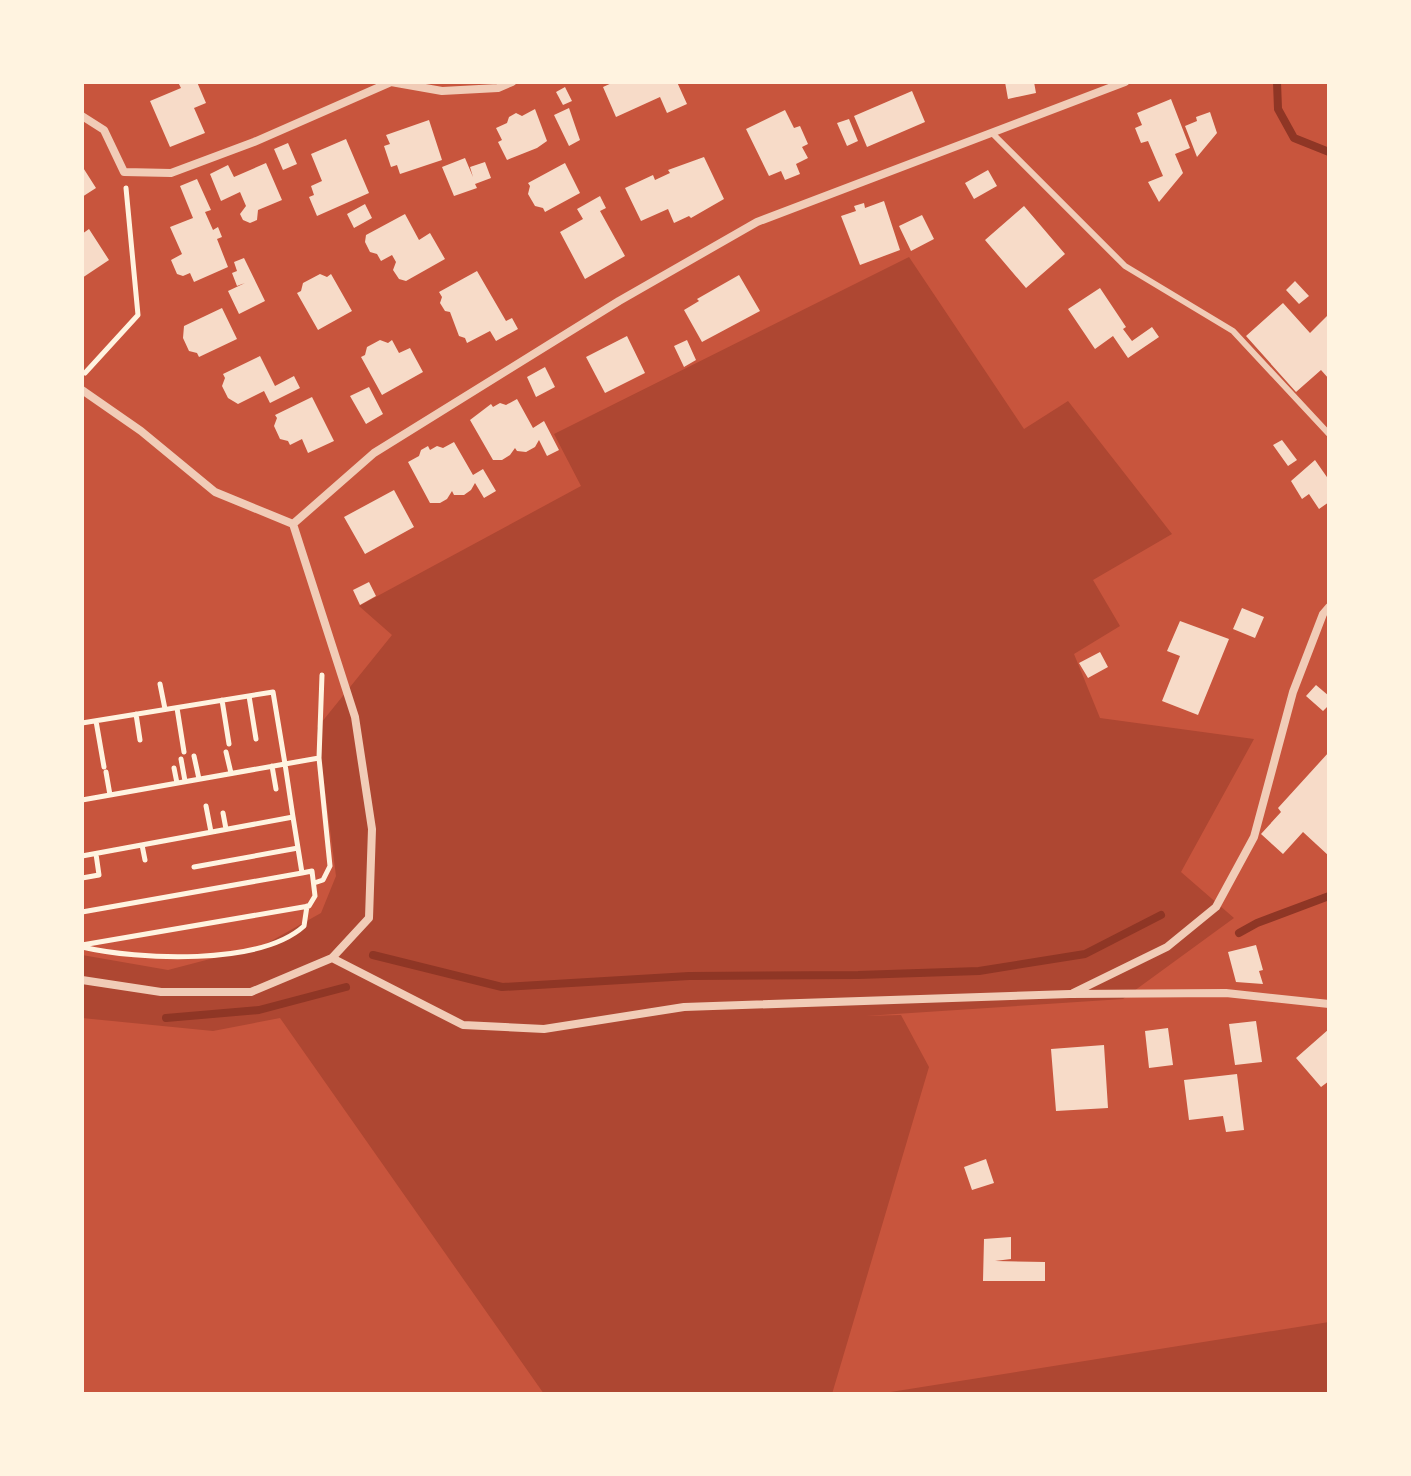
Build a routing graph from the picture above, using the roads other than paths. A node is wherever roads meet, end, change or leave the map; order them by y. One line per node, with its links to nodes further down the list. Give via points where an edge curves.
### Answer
1 (391, 82): 2 (street, via 442,91 498,88); 5 (street, via 171,173 124,172 104,130)
2 (512, 82)
3 (1125, 82): 4 (street)
4 (1113, 84): 6 (street)
5 (82, 116)
6 (992, 133): 8 (lane, via 1125,266 1233,331); 9 (street, via 757,222 374,453)
7 (82, 390): 9 (street, via 215,492)
8 (1329, 434)
9 (293, 524): 11 (street, via 355,717 372,829 369,918)
10 (1329, 607): 13 (street, via 1293,692 1254,837 1216,907 1167,947)
11 (332, 958): 12 (street, via 251,992 161,992); 13 (street, via 463,1025 544,1029 684,1007)
12 (82, 980)
13 (1070, 994): 14 (street, via 1226,993)
14 (1329, 1004)

